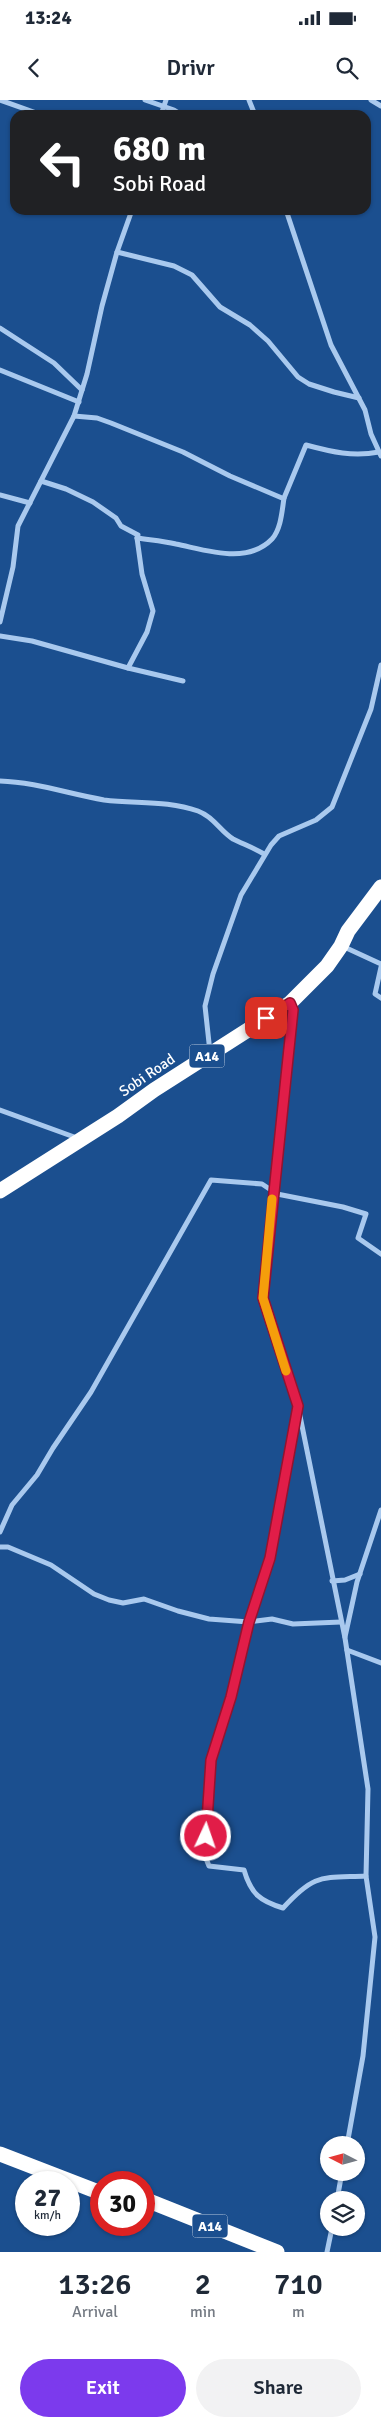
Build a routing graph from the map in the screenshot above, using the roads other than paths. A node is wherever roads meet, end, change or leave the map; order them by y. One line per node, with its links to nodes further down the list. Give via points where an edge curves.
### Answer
1 (0, 100): 5 (street)
2 (146, 100): 6 (street)
3 (166, 100): 6 (street)
4 (371, 100): 7 (street)
5 (15, 103): 8 (street)
6 (164, 106): 9 (street); 10 (street)
7 (381, 106)
8 (31, 110)
9 (162, 110)
10 (172, 110)
11 (130, 215): 13 (street)
12 (288, 215): 17 (street, via 332,344)
13 (117, 252): 16 (street); 17 (street, via 174,266 192,275 220,307 250,325 268,341 298,377 309,384)
14 (0, 328): 16 (street, via 54,363)
15 (0, 370): 18 (street)
16 (82, 390): 18 (street)
17 (360, 398): 20 (street)
18 (78, 402): 19 (street)
19 (74, 416): 21 (street); 23 (street, via 111,423 183,452 272,496)
20 (380, 454): 23 (street, via 341,454 306,445)
21 (41, 481): 24 (street); 25 (street, via 93,502 116,518 121,526 138,535)
22 (0, 495): 24 (street)
23 (284, 498): 25 (street, via 278,529 272,539 244,553 212,553)
24 (30, 503): 26 (street, via 18,526 13,567)
25 (137, 538): 29 (street, via 142,574 153,611 144,639)
26 (0, 622)
27 (0, 636): 29 (street, via 32,641)
28 (381, 664): 32 (street, via 370,709 332,806 316,820 279,836)
29 (128, 668): 30 (street)
30 (183, 681)
31 (0, 781): 32 (street, via 24,781 73,795 110,800 170,803 206,815 233,838)
32 (264, 854): 38 (street, via 241,895 213,974 205,1006)
33 (381, 886): 34 (highway, Sobi Road / A14)
34 (341, 946): 35 (street); 37 (highway, Sobi Road / A14)
35 (381, 965): 36 (street, via 375,988 375,994)
36 (381, 998)
37 (290, 1003): 38 (highway, Sobi Road / A14); 41 (street, via 293,1010)
38 (210, 1055): 40 (highway, Sobi Road / A14)
39 (0, 1110): 40 (street)
40 (82, 1140): 42 (highway, Sobi Road / A14)
41 (273, 1190): 43 (street, via 277,1194 366,1214 358,1238); 44 (street, via 263,1298); 46 (street, via 262,1184 211,1180 91,1392 37,1475 12,1505)
42 (0, 1191)
43 (381, 1254)
44 (298, 1406): 49 (street); 50 (street, via 270,1558)
45 (381, 1510): 48 (street)
46 (0, 1532)
47 (0, 1547): 50 (street, via 8,1547 51,1565 103,1598 123,1603 144,1599 209,1619)
48 (360, 1574): 49 (street); 52 (street)
49 (332, 1581): 51 (street)
50 (249, 1622): 51 (street, via 272,1619 293,1624); 55 (street, via 231,1697 211,1760 205,1856 209,1866 244,1870 250,1889 270,1904 283,1908 303,1887 322,1878)
51 (341, 1622): 52 (street)
52 (345, 1638): 53 (street)
53 (346, 1650): 54 (street); 55 (street, via 368,1789)
54 (381, 1663)
55 (366, 1876): 56 (street, via 375,1937 364,2056)
56 (349, 2136)
57 (0, 2144): 59 (highway)
58 (0, 2154): 60 (highway)
59 (90, 2179)
60 (90, 2189)
61 (155, 2203): 65 (highway, A14)
62 (155, 2214): 64 (highway, A14)
63 (331, 2236): 66 (street)
64 (252, 2252)
65 (276, 2252)
66 (328, 2252)

